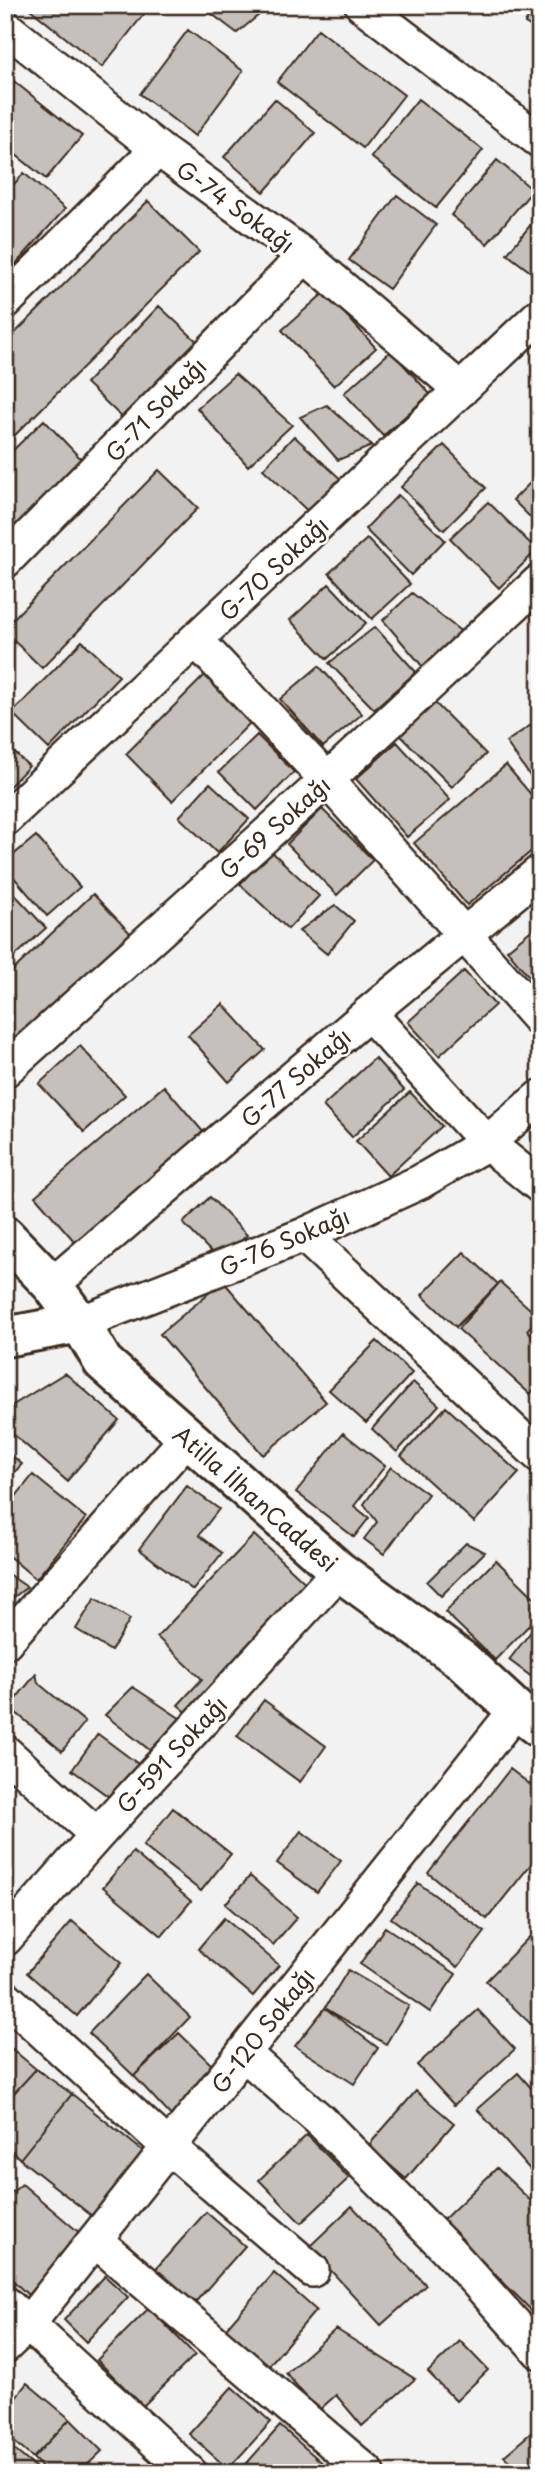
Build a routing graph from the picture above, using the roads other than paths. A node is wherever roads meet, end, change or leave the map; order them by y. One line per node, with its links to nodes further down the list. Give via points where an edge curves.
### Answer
1 (362, 5): 3 (street)
2 (5, 27): 4 (street, G-74 Sokağı)
3 (540, 141)
4 (158, 149): 5 (street, G-74 Sokağı); 6 (street)
5 (305, 256): 8 (street, G-74 Sokağı); 9 (street, G-71 Sokağı)
6 (5, 302)
7 (540, 315): 8 (street, G-70 Sokağı)
8 (461, 390): 11 (street, G-70 Sokağı)
9 (5, 561)
10 (540, 581): 12 (street, G-69 Sokağı)
11 (196, 640): 12 (street); 13 (street, G-70 Sokağı)
12 (327, 779): 15 (street); 18 (street, G-69 Sokağı)
13 (5, 819)
14 (540, 872): 15 (street, G-77 Sokağı)
15 (464, 933): 16 (street, G-77 Sokağı); 17 (street)
16 (369, 1013): 20 (street); 24 (street, G-77 Sokağı)
17 (540, 1020)
18 (5, 1070)
19 (540, 1097): 20 (street, G-76 Sokağı)
20 (487, 1143): 21 (street); 22 (street, G-76 Sokağı, via 420,1182)
21 (540, 1186)
22 (304, 1235): 25 (street, G-76 Sokağı); 28 (street)
23 (5, 1236): 24 (main road, Atilla İlhanCaddesi)
24 (52, 1285): 25 (main road, Atilla İlhanCaddesi)
25 (80, 1323): 26 (main road, G-76 Sokağı); 27 (main road, Atilla İlhanCaddesi, via 103,1362)
26 (5, 1337)
27 (187, 1438): 29 (main road, Atilla İlhanCaddesi); 30 (street)
28 (540, 1456)
29 (339, 1571): 31 (main road, Atilla İlhanCaddesi, via 463,1661); 33 (street, G-591 Sokağı)
30 (5, 1642)
31 (528, 1719): 36 (street, G-120 Sokağı)
32 (5, 1752): 33 (street)
33 (97, 1835): 34 (street, G-591 Sokağı)
34 (5, 1938)
35 (5, 1997): 37 (street)
36 (243, 2053): 37 (street, G-120 Sokağı); 41 (street, via 321,2121)
37 (170, 2148): 38 (street, G-120 Sokağı); 39 (street)
38 (96, 2241): 40 (street, G-120 Sokağı); 43 (street)
39 (312, 2270)
40 (13, 2324): 42 (street)
41 (540, 2352)
42 (190, 2473)
43 (368, 2473)

